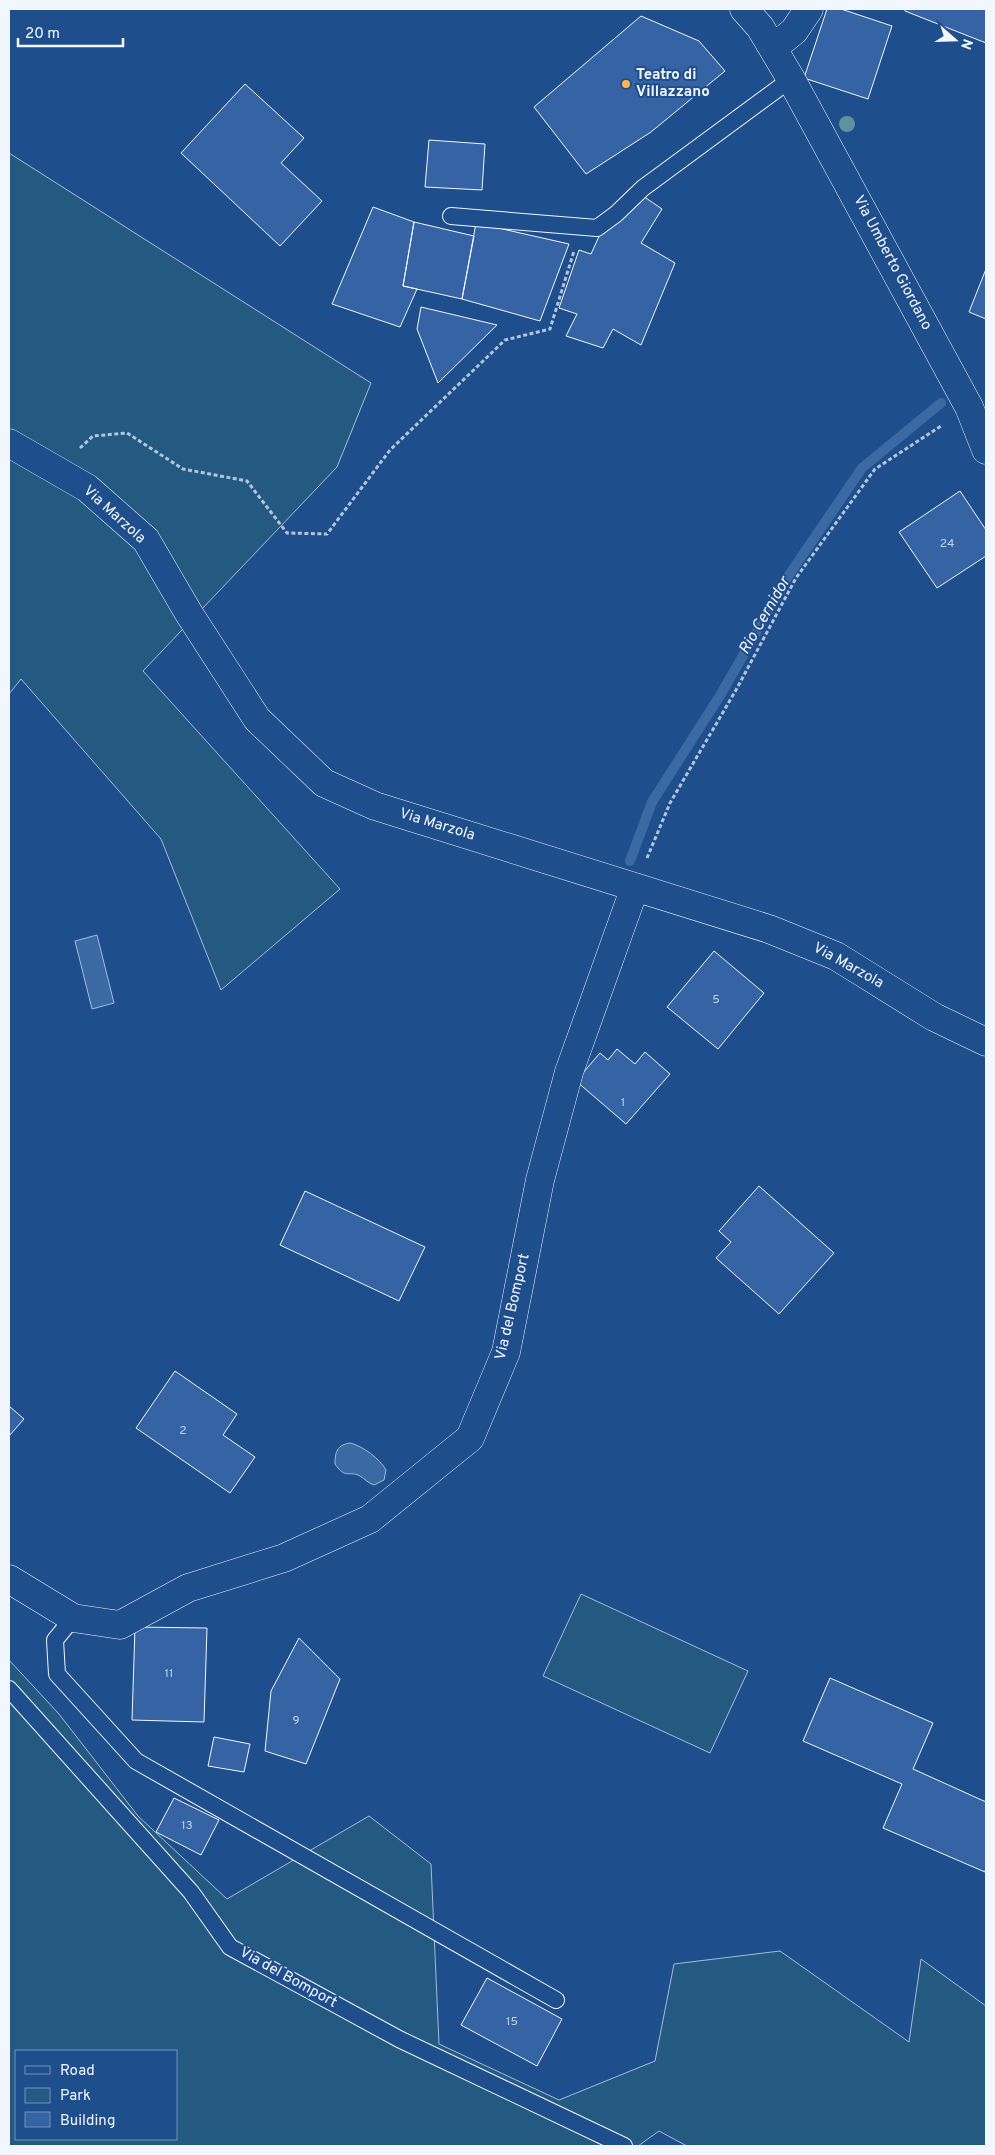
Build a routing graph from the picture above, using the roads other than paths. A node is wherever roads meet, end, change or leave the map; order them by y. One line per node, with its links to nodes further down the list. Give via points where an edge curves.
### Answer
1 (744, 9): 3 (street, Via Umberto Giordano)
2 (809, 9): 3 (street, via 794,31)
3 (773, 48): 4 (street, Via Umberto Giordano)
4 (791, 79): 5 (lane, via 643,188 597,228); 6 (street, Via Umberto Giordano)
5 (451, 216)
6 (978, 404): 8 (street, Via Umberto Giordano)
7 (9, 443): 9 (street, Via Marzola, via 86,488 146,540 256,719 324,783 375,806)
8 (986, 450)
9 (635, 886): 10 (street, Via Marzola, via 769,928 836,956 934,1017); 12 (street, Via del Bomport, via 569,1072 540,1180 506,1352 470,1438 370,1519 293,1555 188,1588 120,1625)
10 (986, 1042)
11 (9, 1578): 12 (street, Via del Bomport)
12 (72, 1618): 14 (lane, via 55,1640 57,1674 136,1761)
13 (9, 1689): 15 (lane, Via del Bomport, via 191,1892 230,1946 399,2039)
14 (556, 2000)
15 (624, 2146)

